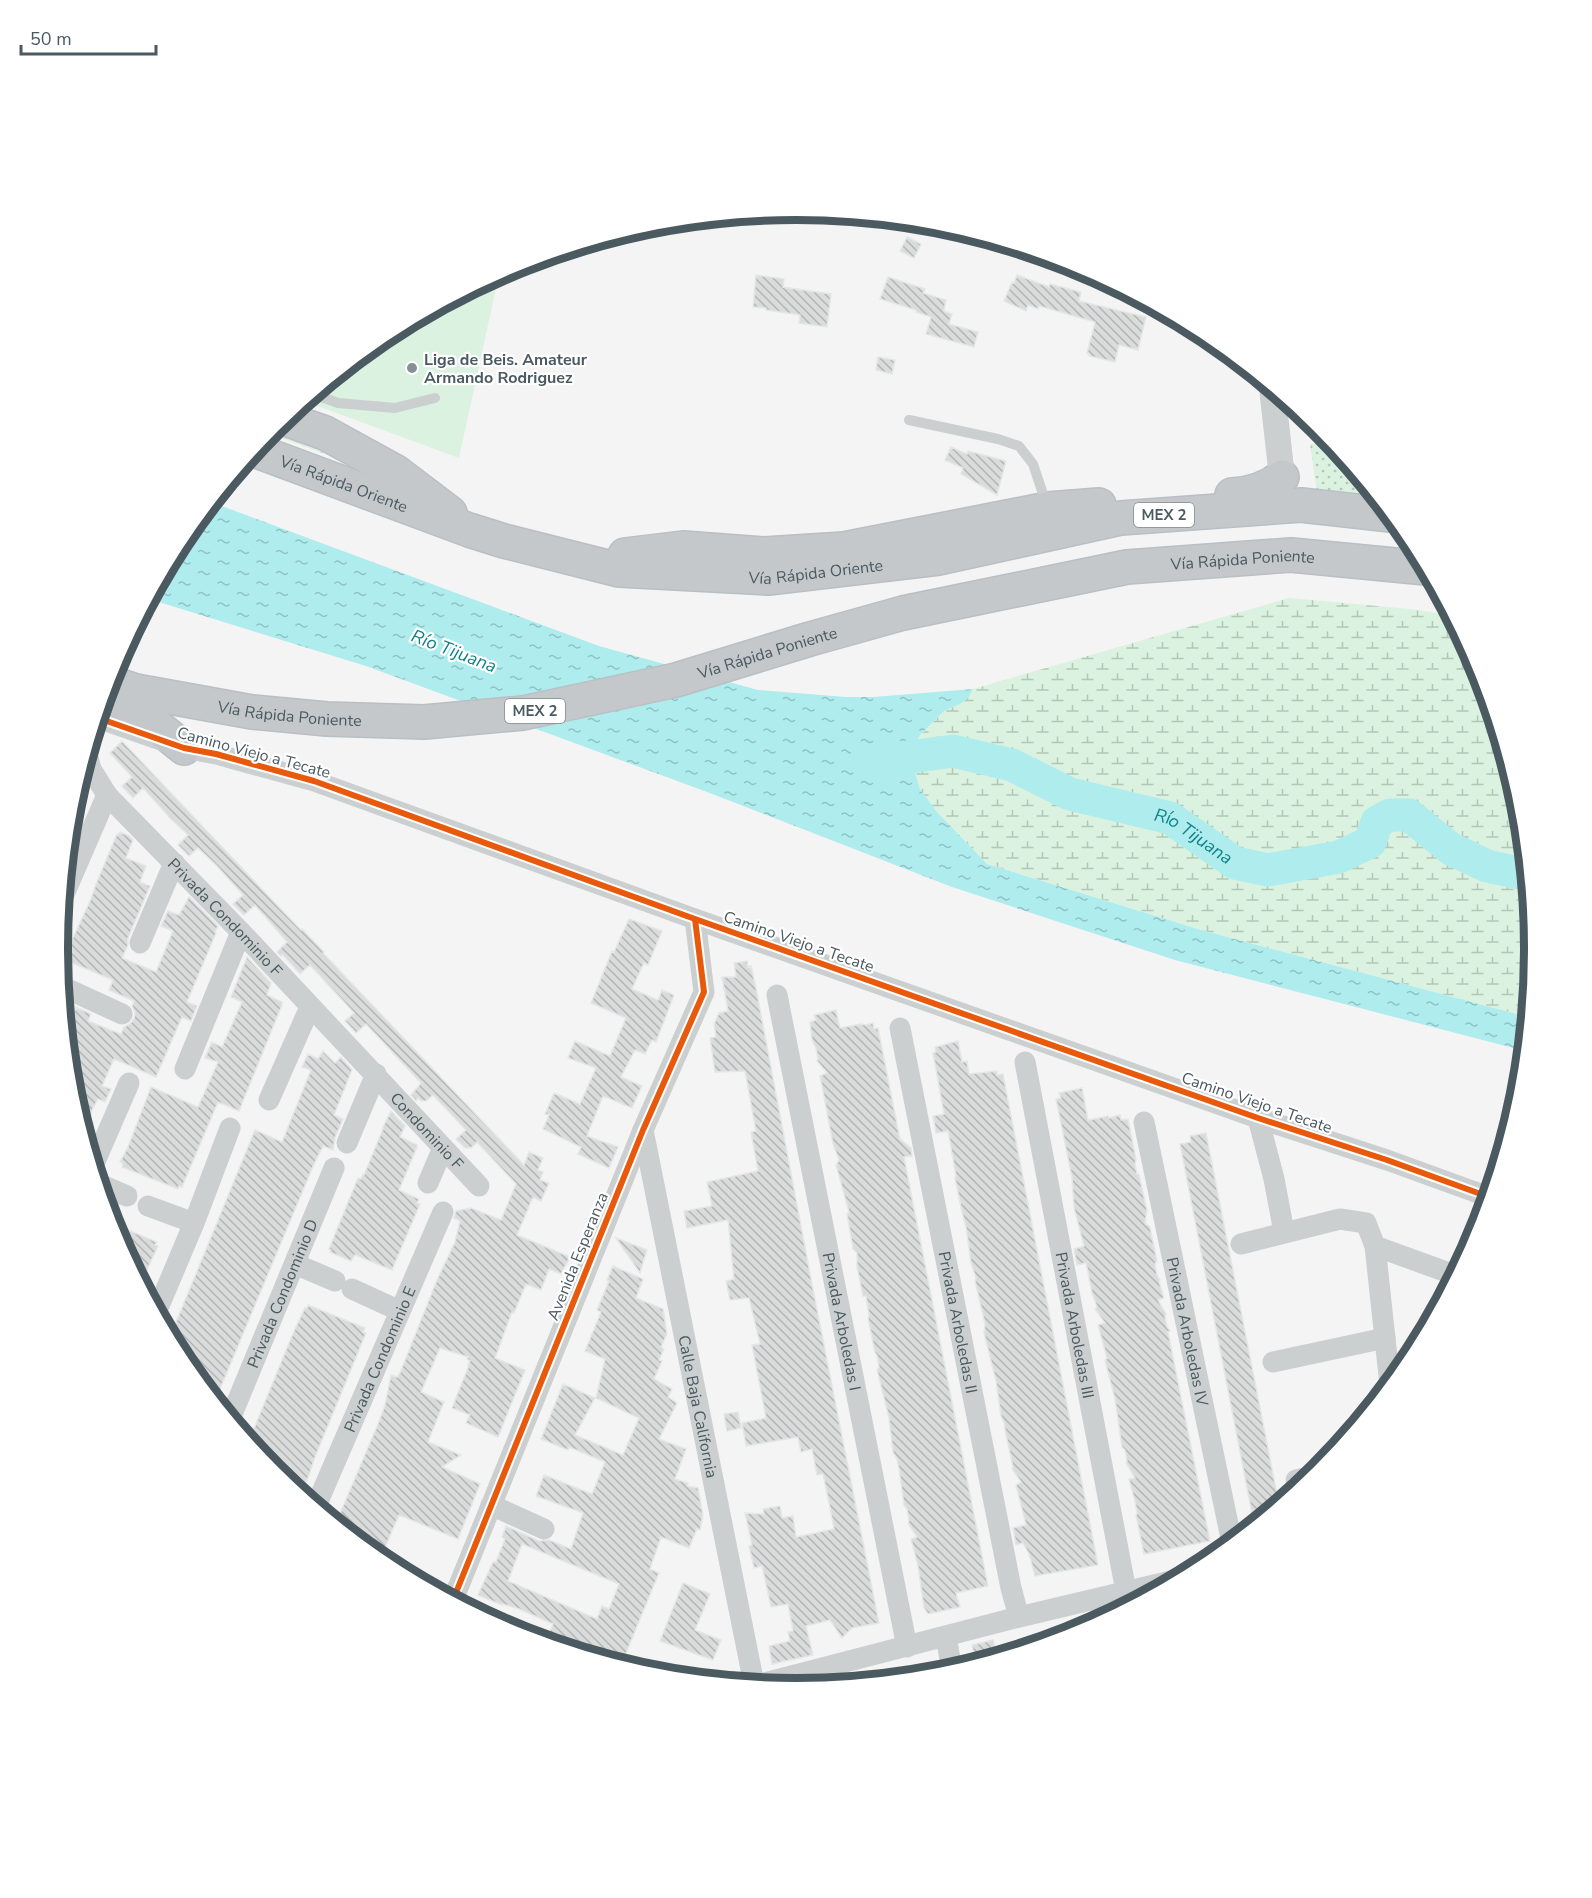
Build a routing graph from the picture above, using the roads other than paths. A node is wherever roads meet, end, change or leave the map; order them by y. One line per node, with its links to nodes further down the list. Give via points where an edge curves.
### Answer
1 (321, 397): 2 (lane, via 338,403 395,408)
2 (435, 398)
3 (1273, 399): 7 (street)
4 (909, 420): 8 (lane, via 1019,446 1034,464)
5 (294, 422): 10 (highway, via 325,433 396,472)
6 (263, 453): 10 (highway, Vía Rápida Oriente / MEX 2)
7 (1282, 477): 8 (highway, via 1271,486 1245,494)
8 (1048, 509): 11 (highway, via 844,549 765,555 683,548)
9 (1380, 514): 11 (highway, Vía Rápida Oriente / MEX 2, via 1301,505 1121,518 939,558 768,578 619,570)
10 (470, 530): 11 (highway, Vía Rápida Oriente / MEX 2)
11 (578, 560)
12 (1416, 567): 13 (highway, Vía Rápida Poniente / MEX 2, via 1291,555 1127,567 903,613 676,680 523,713 424,722 252,712)
13 (117, 685)
14 (111, 701): 16 (highway, via 153,723)
15 (104, 720): 16 (street, Camino Viejo a Tecate)
16 (184, 748): 21 (street, Camino Viejo a Tecate, via 314,781)
17 (90, 767): 18 (street, Privada Condominio F)
18 (107, 795): 19 (street, Privada Condominio F); 20 (street)
19 (174, 862): 22 (street, Privada Condominio F); 23 (street)
20 (72, 877)
21 (695, 919): 34 (street, Camino Viejo a Tecate); 37 (street, Avenida Esperanza, via 704,992)
22 (241, 932): 26 (street, Privada Condominio F); 30 (street)
23 (140, 943)
24 (69, 990): 27 (street)
25 (777, 995): 70 (street, Privada Arboledas I)
26 (310, 1007): 31 (street, Privada Condominio F); 33 (street)
27 (122, 1014)
28 (900, 1028): 68 (street, Privada Arboledas II)
29 (1025, 1062): 66 (street, Privada Arboledas III)
30 (185, 1069)
31 (376, 1074): 38 (street); 39 (street, Condominio F)
32 (129, 1083): 40 (street)
33 (269, 1100)
34 (1258, 1118): 45 (street, Camino Viejo a Tecate); 50 (street)
35 (1144, 1122): 64 (street, Privada Arboledas IV)
36 (230, 1128): 49 (street)
37 (642, 1130): 62 (street, Avenida Esperanza); 72 (street, Calle Baja California)
38 (347, 1143)
39 (443, 1148): 42 (street); 43 (street, Condominio F)
40 (98, 1156)
41 (334, 1168): 53 (street, Privada Condominio D)
42 (428, 1184)
43 (479, 1186)
44 (108, 1188): 46 (street)
45 (1482, 1194)
46 (127, 1196)
47 (148, 1206): 49 (street)
48 (443, 1212): 56 (street, Privada Condominio E)
49 (194, 1223): 55 (street)
50 (1284, 1232): 51 (street); 52 (street, via 1340,1220 1366,1223)
51 (1241, 1244)
52 (1375, 1246): 54 (street); 57 (street)
53 (295, 1264): 56 (street); 60 (street, Privada Condominio D)
54 (1448, 1273)
55 (160, 1303)
56 (400, 1311): 61 (street, Privada Condominio E)
57 (1385, 1338): 58 (street); 59 (street)
58 (1273, 1362)
59 (1389, 1372)
60 (233, 1411)
61 (319, 1499)
62 (491, 1505): 63 (street); 67 (street, Avenida Esperanza)
63 (544, 1529)
64 (1230, 1534)
65 (1149, 1586): 66 (street)
66 (1126, 1591): 68 (street)
67 (456, 1592)
68 (1019, 1617): 69 (street)
69 (945, 1637): 70 (street); 71 (street)
70 (907, 1647): 73 (street)
71 (950, 1661)
72 (752, 1676)
73 (786, 1678)

